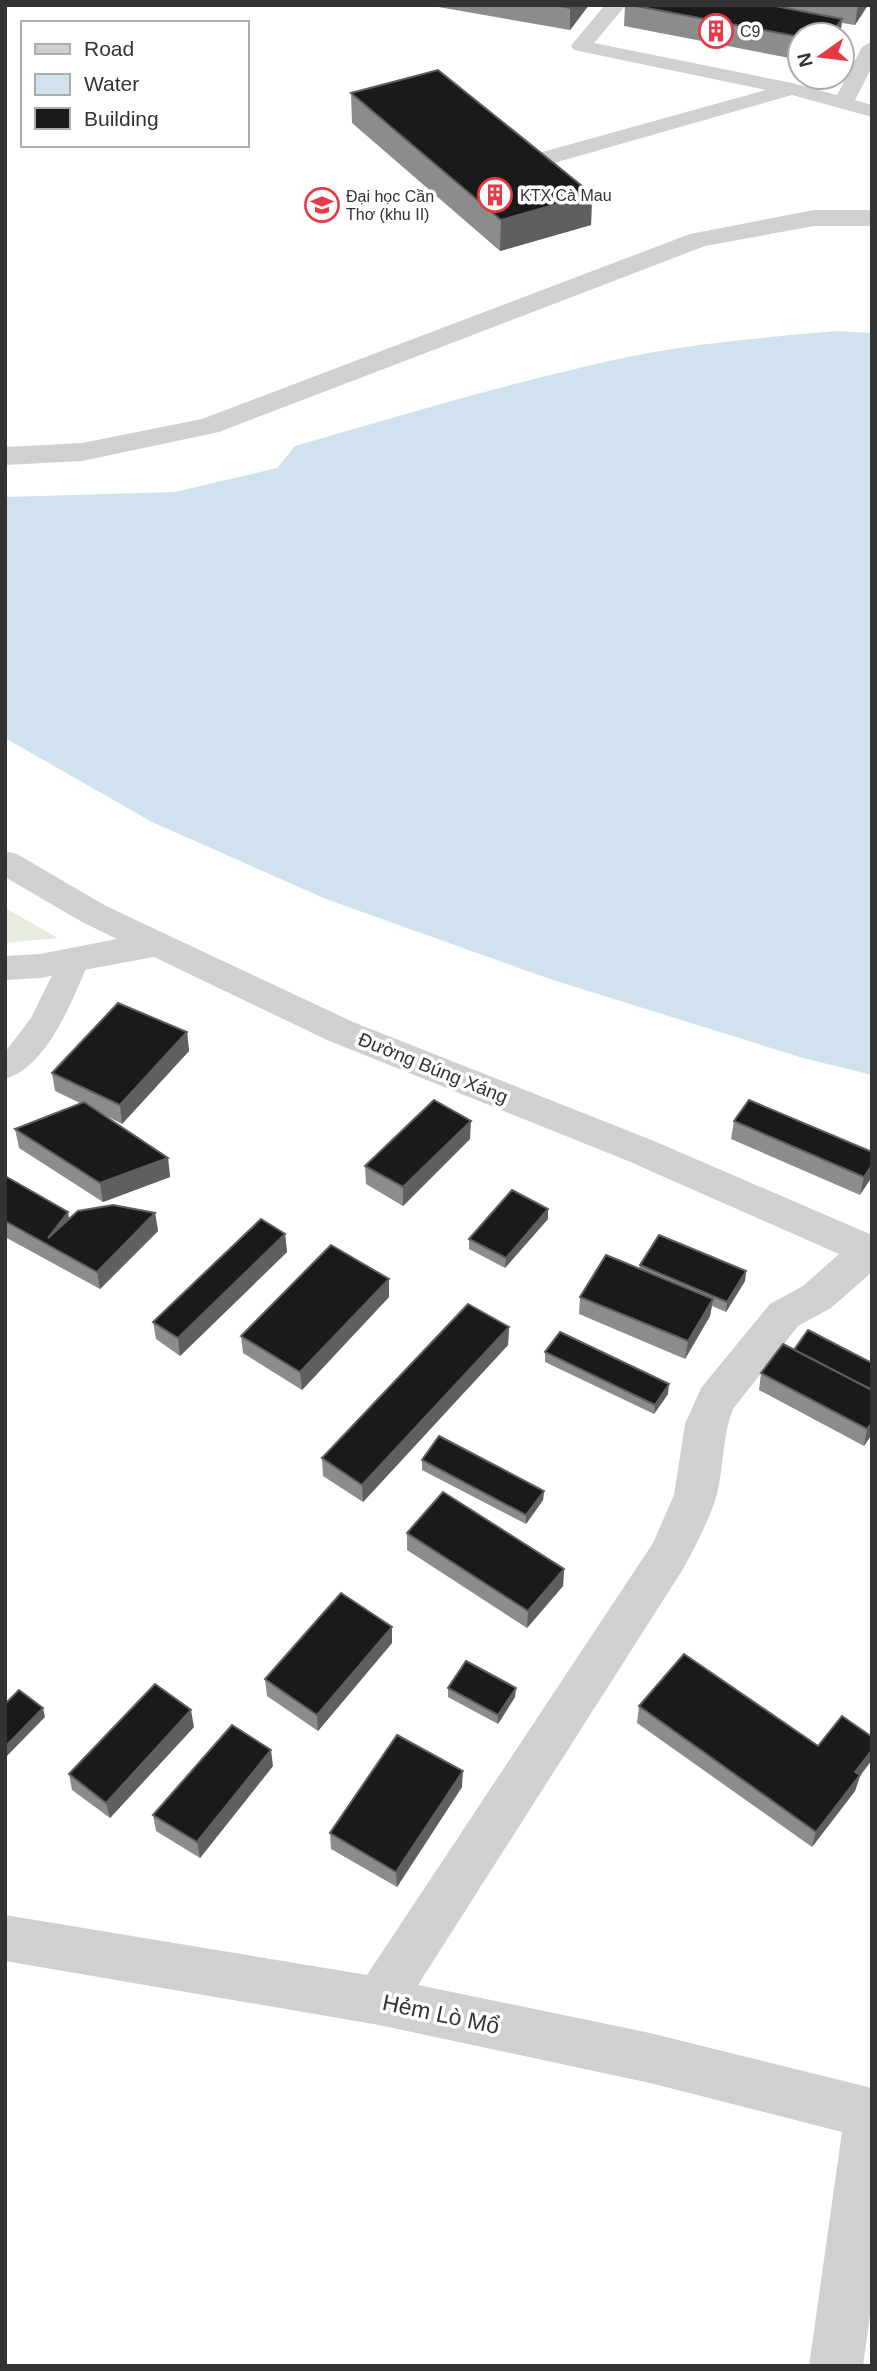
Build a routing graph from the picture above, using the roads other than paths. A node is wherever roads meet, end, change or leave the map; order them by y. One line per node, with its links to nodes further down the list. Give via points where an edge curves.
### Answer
1 (616, 5): 3 (lane, via 581,46)
2 (870, 54): 6 (lane)
3 (786, 88)
4 (786, 91): 8 (lane)
5 (800, 91): 6 (lane)
6 (844, 102): 7 (lane)
7 (872, 111)
8 (518, 166)
9 (872, 218): 10 (street, via 814,218 699,239 209,426 82,452)
10 (5, 456)
11 (5, 862): 12 (street, Đường Búng Xáng, via 94,914)
12 (158, 944): 13 (street); 16 (street, Đường Búng Xáng, via 340,1031 641,1151)
13 (75, 959): 14 (street); 15 (lane, via 43,1027 15,1063)
14 (5, 968)
15 (5, 1068)
16 (870, 1252): 18 (street, via 817,1297 784,1315 716,1400 706,1424 695,1494 668,1556)
17 (5, 1938): 18 (street, Hẻm Lò Mổ)
18 (379, 2001): 19 (street, Hẻm Lò Mổ, via 650,2058)
19 (871, 2113): 20 (street)
20 (836, 2366)

